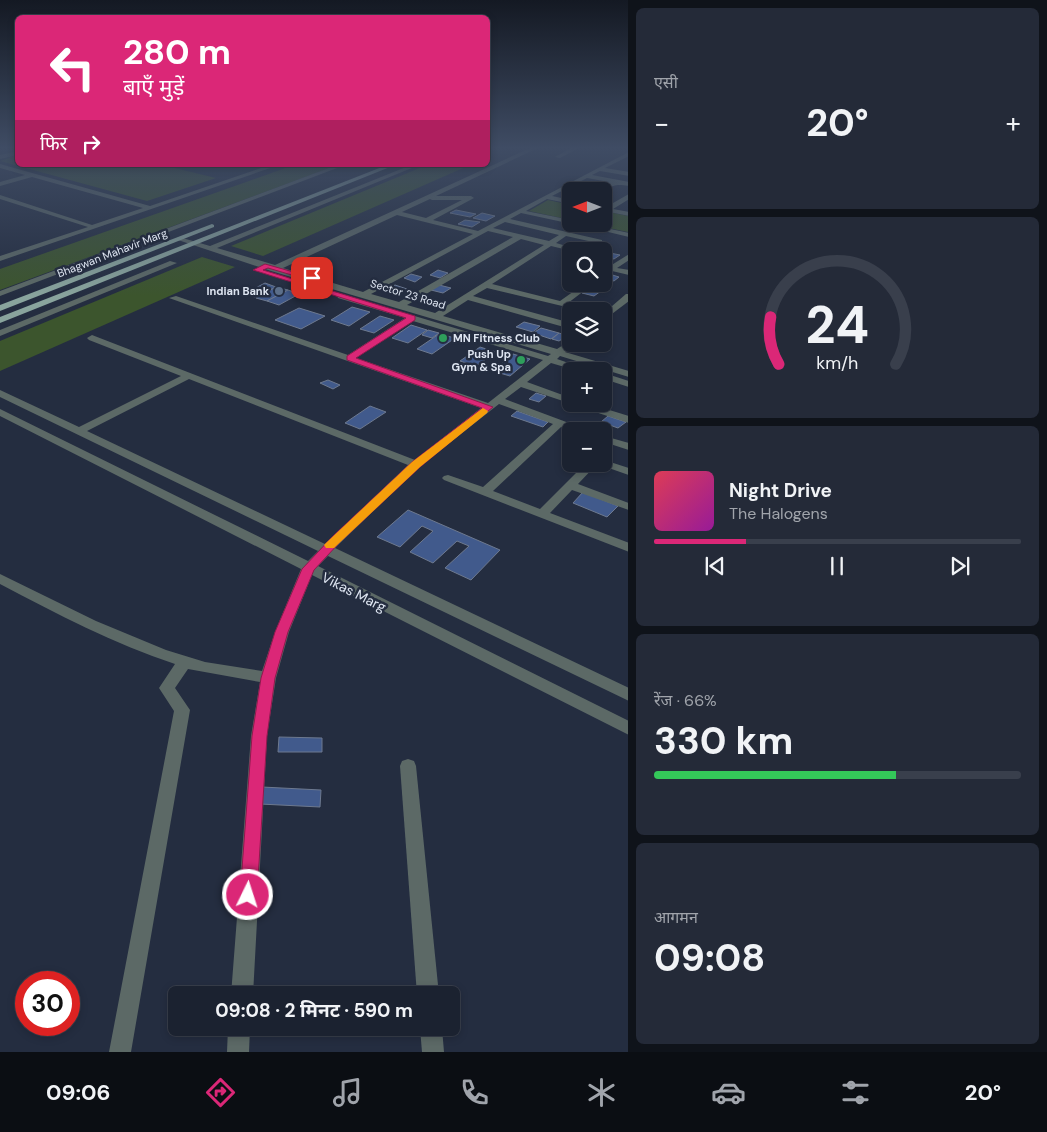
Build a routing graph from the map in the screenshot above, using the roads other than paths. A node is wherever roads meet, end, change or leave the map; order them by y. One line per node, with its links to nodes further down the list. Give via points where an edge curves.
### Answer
1 (0, 197): 25 (street)
2 (112, 197): 14 (street)
3 (176, 197): 14 (street)
4 (178, 197): 14 (street)
5 (257, 197): 52 (street)
6 (289, 197): 17 (main road)
7 (310, 197): 36 (main road)
8 (337, 197): 39 (street)
9 (416, 197): 16 (street)
10 (545, 197): 12 (street); 18 (street)
11 (426, 198): 20 (street); 22 (street, via 472,198)
12 (562, 200)
13 (625, 202): 15 (street)
14 (148, 207): 25 (street); 43 (street)
15 (612, 207)
16 (387, 210): 20 (street); 47 (street)
17 (253, 211)
18 (519, 211): 23 (street); 24 (street)
19 (612, 211): 21 (street)
20 (395, 212): 22 (street); 46 (street)
21 (628, 214)
22 (427, 220): 30 (street)
23 (504, 220): 27 (street); 31 (street)
24 (562, 220)
25 (90, 225): 41 (street)
26 (216, 225): 35 (main road, Bhagwan Mahavir Marg)
27 (487, 229): 30 (street); 33 (street)
28 (612, 231): 29 (street)
29 (615, 232): 31 (street, via 596,244); 32 (street)
30 (479, 233): 53 (street)
31 (566, 234): 37 (street)
32 (628, 234)
33 (518, 237): 37 (street); 58 (street)
34 (168, 243): 35 (street, Sector 23 Road); 59 (main road, Bhagwan Mahavir Marg)
35 (181, 243): 36 (main road); 40 (street, Sector 23 Road); 63 (main road, Bhagwan Mahavir Marg)
36 (193, 243): 39 (street, Sector 23 Road)
37 (550, 244): 38 (street); 50 (street)
38 (562, 247)
39 (211, 248): 40 (street); 47 (street, Sector 23 Road)
40 (200, 253): 47 (street, Sector 23 Road)
41 (0, 255)
42 (628, 256): 45 (street)
43 (0, 259)
44 (173, 263): 65 (street)
45 (612, 265)
46 (276, 268): 47 (street, Sector 23 Road); 53 (street, Sector 23 Road)
47 (263, 269): 62 (street, Sector 23 Road)
48 (612, 270): 49 (street)
49 (628, 272)
50 (486, 285): 55 (street); 57 (street)
51 (578, 292): 57 (street)
52 (0, 294)
53 (365, 294): 58 (street, Sector 23 Road)
54 (628, 296): 60 (street)
55 (466, 297): 61 (street); 64 (street)
56 (173, 298): 68 (street)
57 (561, 304)
58 (400, 305): 61 (street, Sector 23 Road)
59 (0, 308)
60 (612, 309)
61 (437, 316): 67 (street, Sector 23 Road)
62 (412, 318): 68 (street); 69 (street, Sector 23 Road)
63 (0, 320)
64 (562, 324)
65 (0, 333)
66 (92, 338): 72 (street)
67 (560, 352): 69 (street); 71 (street, Sector 23 Road)
68 (350, 358): 78 (street)
69 (551, 360): 70 (street, Sector 23 Road); 74 (street)
70 (562, 363)
71 (628, 374)
72 (188, 376): 84 (street); 87 (street)
73 (612, 379): 75 (street)
74 (521, 383): 77 (street); 78 (street)
75 (628, 384)
76 (0, 393): 84 (street, Vikas Marg)
77 (562, 397)
78 (493, 404): 82 (street); 87 (street)
79 (0, 412): 98 (street, Vikas Marg)
80 (604, 412): 81 (street)
81 (628, 420)
82 (558, 424): 83 (street); 93 (street)
83 (562, 425)
84 (78, 430): 97 (street, Vikas Marg)
85 (612, 445): 86 (street)
86 (628, 447)
87 (416, 464): 97 (street)
88 (612, 466): 90 (street)
89 (583, 472): 92 (street)
90 (628, 472)
91 (448, 478): 93 (street)
92 (569, 485): 94 (street); 95 (street)
93 (486, 492): 95 (street)
94 (628, 507)
95 (542, 514): 96 (street)
96 (628, 548)
97 (325, 550): 98 (street); 102 (street, Vikas Marg)
98 (308, 569): 101 (street, via 282,632); 103 (street, Vikas Marg)
99 (0, 578): 100 (street, via 93,626)
100 (185, 662): 101 (street); 109 (street, via 167,688 182,710)
101 (268, 678): 105 (street, via 259,736)
102 (628, 695)
103 (628, 729)
104 (408, 766): 106 (street)
105 (243, 986)
106 (427, 986)
107 (239, 1036): 110 (street)
108 (432, 1036): 111 (street)
109 (120, 1052)
110 (238, 1052)
111 (433, 1052)

